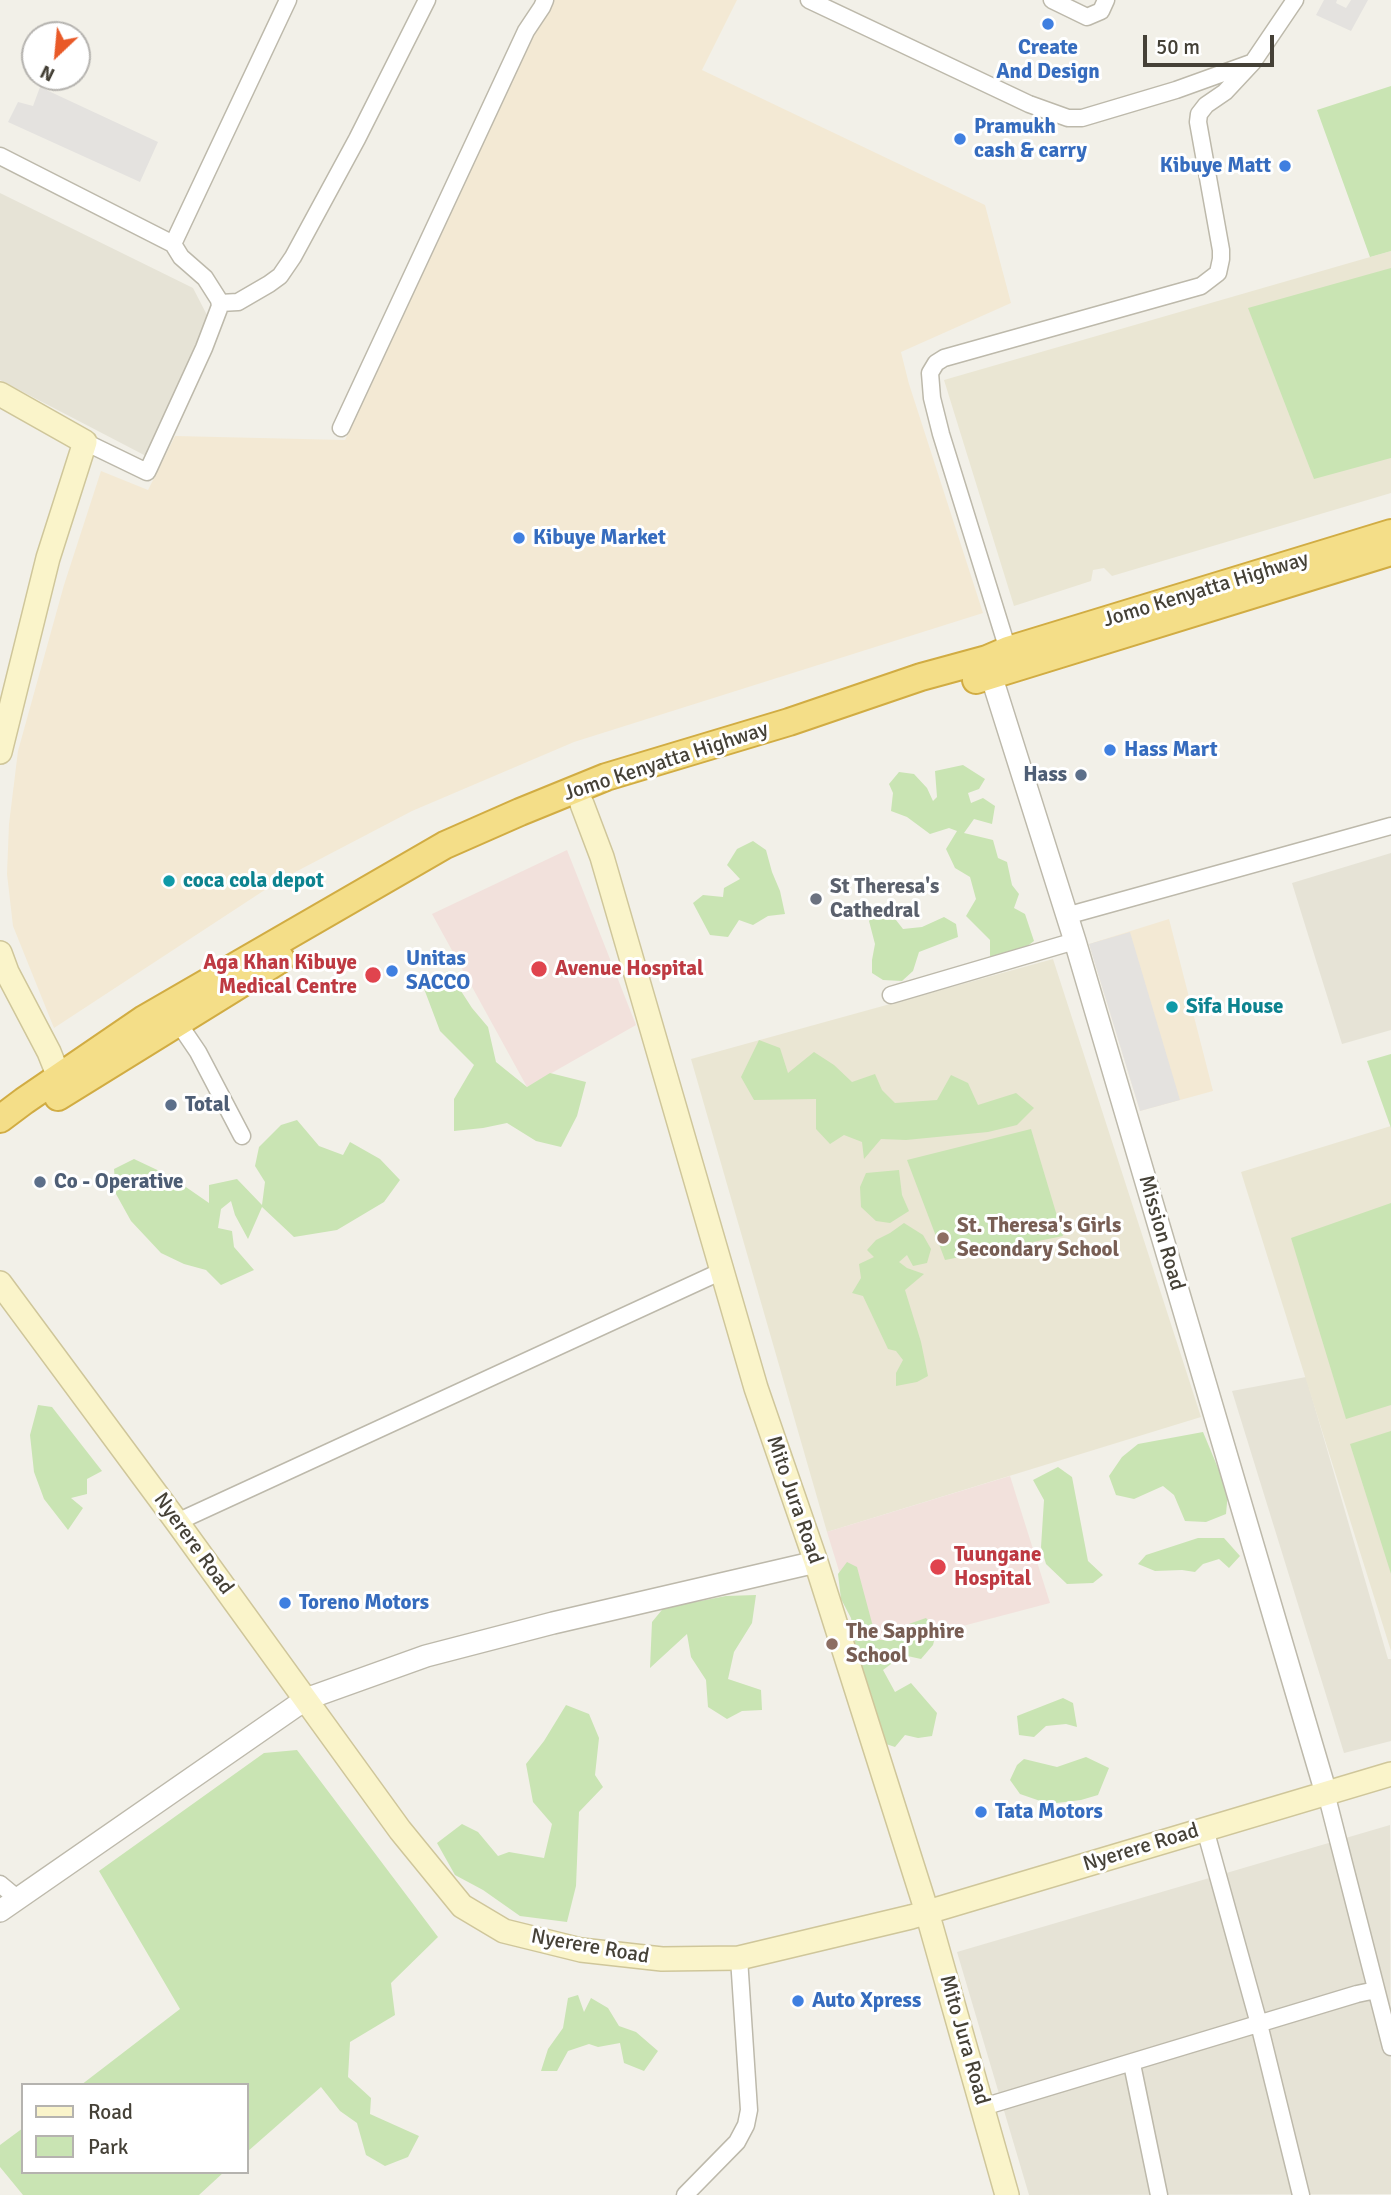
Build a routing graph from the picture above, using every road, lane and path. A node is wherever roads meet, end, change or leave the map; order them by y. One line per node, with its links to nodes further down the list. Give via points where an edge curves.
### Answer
1 (288, 0): 10 (street)
2 (427, 0): 11 (street, via 293,257 269,284 238,302)
3 (545, 0): 13 (street, via 526,31)
4 (809, 0): 8 (street, via 1068,118 1082,118 1176,90)
5 (1052, 0): 6 (street, via 1087,17 1101,11)
6 (1106, 0)
7 (1295, 0): 8 (street)
8 (1254, 62): 17 (street, via 1199,114 1221,250 1218,273 1201,286 944,358 930,373 932,398)
9 (0, 156): 10 (street)
10 (173, 244): 11 (street, via 205,278)
11 (220, 303): 14 (street, via 147,472)
12 (0, 394): 14 (main road)
13 (341, 428)
14 (85, 442): 18 (main road, via 47,558)
15 (1391, 533): 17 (highway, Jomo Kenyatta Highway)
16 (1391, 552): 17 (highway, Jomo Kenyatta Highway)
17 (996, 661): 19 (highway, Jomo Kenyatta Highway, via 876,709); 21 (street, Mission Road); 26 (highway, Jomo Kenyatta Highway, via 922,677 606,777 445,845 144,1019)
18 (0, 752)
19 (582, 804): 25 (highway, Jomo Kenyatta Highway, via 507,830 454,855); 30 (main road, Mito Jura Road, via 602,858)
20 (1391, 826): 21 (street)
21 (1066, 916): 22 (street, Mission Road)
22 (1075, 941): 24 (street); 36 (street, Mission Road)
23 (0, 953): 26 (main road)
24 (891, 995)
25 (179, 1024): 28 (highway, Jomo Kenyatta Highway); 29 (street)
26 (59, 1077): 27 (highway, Jomo Kenyatta Highway)
27 (0, 1119)
28 (0, 1133)
29 (242, 1136)
30 (722, 1270): 32 (street); 33 (main road, Mito Jura Road, via 756,1388)
31 (0, 1283): 32 (main road, Nyerere Road)
32 (177, 1522): 34 (main road, Nyerere Road)
33 (816, 1562): 34 (street, via 439,1653); 41 (main road, Mito Jura Road)
34 (306, 1699): 39 (street); 42 (main road, Nyerere Road, via 400,1830 462,1906 483,1919 504,1931 581,1950 662,1959)
35 (1391, 1774): 36 (main road, Nyerere Road)
36 (1326, 1793): 37 (main road, Nyerere Road); 43 (street)
37 (1205, 1829): 41 (main road, Nyerere Road); 44 (street)
38 (0, 1884): 39 (street)
39 (18, 1899): 40 (street)
40 (0, 1911)
41 (927, 1912): 42 (main road, Nyerere Road); 47 (main road, Mito Jura Road)
42 (739, 1958): 48 (street, via 749,2110 746,2125 737,2143)
43 (1376, 1990): 44 (street); 45 (street)
44 (1259, 2024): 46 (street); 51 (street)
45 (1391, 2047)
46 (1132, 2064): 47 (street); 50 (street)
47 (983, 2107): 49 (main road, Mito Jura Road)
48 (685, 2195)
49 (1007, 2195)
50 (1159, 2195)
51 (1301, 2195)

